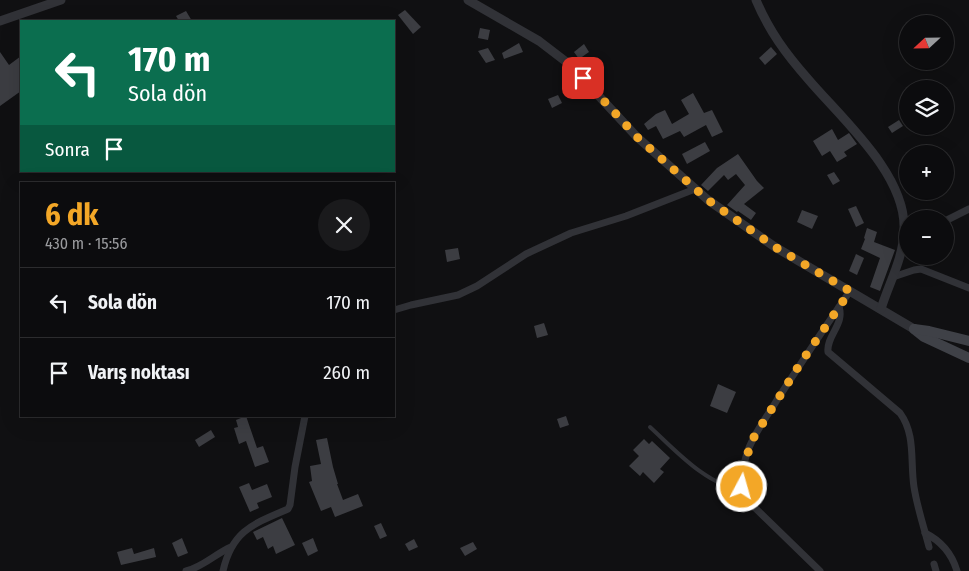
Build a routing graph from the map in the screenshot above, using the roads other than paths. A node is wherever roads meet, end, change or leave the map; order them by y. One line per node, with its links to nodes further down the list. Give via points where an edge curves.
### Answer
1 (61, 0): 4 (street)
2 (468, 0): 5 (street, via 539,41 569,64 637,137)
3 (756, 0): 7 (street, via 784,49 881,163)
4 (0, 21)
5 (695, 189): 14 (street, via 775,247); 17 (street, via 571,233 526,254 458,295)
6 (969, 209): 8 (street)
7 (901, 210)
8 (954, 216)
9 (899, 261): 10 (street)
10 (893, 277): 12 (street, via 921,270); 16 (street)
11 (969, 281): 12 (street)
12 (961, 284): 13 (street)
13 (969, 288)
14 (850, 291): 15 (street); 16 (street)
15 (839, 307): 23 (street, via 754,437 744,463); 24 (street, via 840,319 827,346 828,352 904,418 911,434 914,487)
16 (881, 309): 18 (street)
17 (395, 310)
18 (914, 329): 19 (main road); 20 (main road, via 924,338)
19 (969, 341)
20 (969, 358)
21 (305, 417): 25 (street, via 290,506 246,529)
22 (650, 427): 23 (lane, via 698,471)
23 (743, 490): 29 (street, via 748,501)
24 (925, 533): 26 (street); 30 (street, via 937,539)
25 (231, 547): 27 (street); 28 (street)
26 (929, 547)
27 (186, 571)
28 (223, 571)
29 (820, 571)
30 (957, 571)

